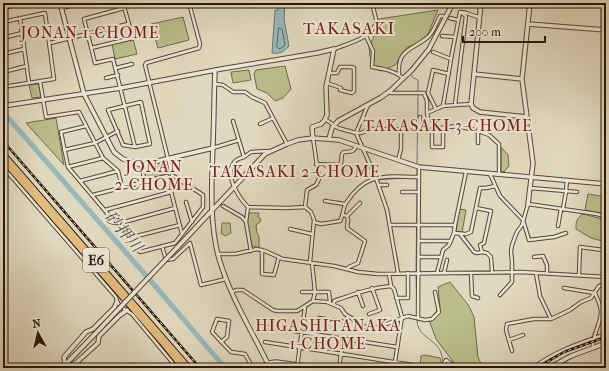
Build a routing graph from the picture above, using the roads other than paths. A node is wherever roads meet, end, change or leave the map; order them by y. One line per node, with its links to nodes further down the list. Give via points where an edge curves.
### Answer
1 (60, 3): 9 (street)
2 (82, 3): 9 (street)
3 (123, 3): 10 (street)
4 (189, 3): 50 (street, via 200,47 145,63)
5 (372, 3): 23 (street, via 375,24)
6 (453, 3): 46 (street, via 429,48)
7 (482, 3): 13 (street)
8 (530, 3): 19 (street)
9 (61, 8): 27 (street)
10 (124, 8): 18 (street); 22 (street, via 84,18)
11 (460, 12): 13 (street); 16 (street); 60 (street, via 466,16)
12 (442, 16): 41 (street, via 432,34 409,48 403,55)
13 (480, 17): 43 (street)
14 (20, 18): 17 (street); 21 (street); 28 (street, via 45,13)
15 (450, 18): 16 (street)
16 (458, 20): 25 (street)
17 (3, 22)
18 (128, 24): 22 (street); 29 (street, via 132,38)
19 (528, 24): 20 (street); 47 (street)
20 (606, 30)
21 (22, 33): 26 (street); 30 (street)
22 (87, 34): 27 (street); 29 (street)
23 (366, 36): 31 (street); 41 (street, via 373,51 372,67)
24 (442, 36): 25 (street)
25 (455, 37): 34 (street)
26 (3, 38)
27 (69, 39): 28 (street); 56 (street)
28 (50, 43): 48 (street, via 54,79)
29 (91, 48): 37 (street, via 95,63 113,58)
30 (24, 49): 33 (street); 36 (street)
31 (334, 49): 38 (street); 40 (street)
32 (433, 52): 34 (street)
33 (3, 54)
34 (451, 59): 42 (street)
35 (132, 64): 37 (street)
36 (27, 66): 39 (street); 49 (street)
37 (116, 68): 44 (street)
38 (215, 70): 50 (street); 52 (street)
39 (3, 72)
40 (330, 73): 51 (street); 51 (street, via 336,73 340,67 354,68 354,91 352,93 340,90 341,88)
41 (399, 74): 46 (street)
42 (448, 74): 63 (street); 64 (street, via 433,70 428,93)
43 (474, 74): 47 (street); 58 (street)
44 (118, 75): 45 (street); 54 (street)
45 (106, 78)
46 (404, 79): 55 (street)
47 (522, 79): 67 (street)
48 (40, 81): 49 (street); 57 (street)
49 (29, 83): 53 (street)
50 (149, 83): 54 (street); 98 (street)
51 (327, 83): 69 (street)
52 (215, 84): 68 (street, via 223,85 233,92 244,92 265,103); 91 (street)
53 (3, 87)
54 (121, 88): 56 (street); 62 (street)
55 (390, 91): 59 (street); 65 (street, via 424,93 428,101)
56 (84, 94): 57 (street); 82 (street)
57 (43, 99): 61 (street); 74 (street, via 46,117 79,112)
58 (471, 104): 60 (street); 67 (street, via 480,112)
59 (368, 105): 72 (street, via 341,118); 81 (street)
60 (455, 105): 63 (street)
61 (3, 106)
62 (126, 106): 79 (street, via 108,110); 90 (street); 90 (street, via 140,102 150,144)
63 (443, 106): 64 (street)
64 (436, 109): 65 (street)
65 (426, 113): 73 (street)
66 (420, 117): 78 (street)
67 (528, 117): 112 (street, via 533,163)
68 (273, 118): 71 (street); 88 (street)
69 (325, 119): 72 (street); 83 (street, via 321,124 312,127)
70 (233, 121): 85 (street)
71 (260, 124)
72 (334, 125): 81 (street); 84 (street)
73 (431, 125): 75 (street); 76 (street)
74 (86, 126): 86 (street); 93 (street, via 61,132)
75 (427, 128): 76 (street, via 432,132 432,147 443,147); 78 (street)
76 (443, 128): 80 (street, via 458,126)
77 (401, 130): 78 (street); 81 (street, via 370,129); 100 (street)
78 (418, 130)
79 (118, 131): 82 (street); 90 (street, via 123,145)
80 (478, 131): 87 (street); 109 (street, via 489,135 499,144)
81 (356, 133): 92 (street)
82 (106, 137): 86 (street); 102 (street, via 119,157)
83 (313, 138): 84 (street); 88 (street); 101 (street)
84 (329, 139): 89 (street)
85 (239, 140): 91 (street); 96 (street)
86 (95, 143): 93 (street); 97 (street)
87 (478, 143)
88 (287, 144): 94 (street)
89 (356, 146): 92 (street); 101 (street, via 355,150 342,154 339,165)
90 (135, 147)
91 (213, 148): 98 (street); 141 (street)
92 (364, 149): 100 (street); 111 (street)
93 (64, 150): 103 (street)
94 (271, 151): 96 (street, via 250,152); 121 (street)
95 (3, 154): 237 (highway, E6)
96 (244, 157): 121 (street, via 232,166)
97 (103, 158): 103 (street); 106 (street)
98 (168, 158): 102 (street); 146 (street, via 172,175 203,195 204,207)
99 (3, 160): 236 (highway, E6)
100 (398, 161): 105 (street)
101 (316, 164): 135 (street, via 318,182 307,190)
102 (141, 165): 115 (street)
103 (68, 166): 114 (street)
104 (3, 167): 205 (street, via 116,296)
105 (419, 167): 107 (street); 110 (street)
106 (118, 171): 114 (street); 120 (street)
107 (466, 172): 108 (street); 153 (street)
108 (490, 174): 109 (street); 119 (street)
109 (499, 175): 112 (street)
110 (418, 177): 111 (street); 126 (street)
111 (376, 178): 117 (street); 132 (street, via 356,189)
112 (531, 178): 113 (street); 122 (street)
113 (567, 180): 116 (street); 123 (street)
114 (80, 181): 128 (street)
115 (145, 182): 120 (street); 124 (street, via 167,176)
116 (606, 184)
117 (378, 185): 118 (street); 151 (street)
118 (387, 185)
119 (496, 186): 138 (street, via 480,188); 145 (street, via 505,203)
120 (122, 187): 128 (street)
121 (234, 187): 136 (street); 141 (street)
122 (530, 188): 123 (street); 133 (street)
123 (566, 191): 127 (street); 139 (street)
124 (171, 192): 137 (street); 140 (street)
125 (402, 192): 126 (street)
126 (419, 192): 152 (street)
127 (577, 192)
128 (93, 195): 140 (street)
129 (325, 201): 132 (street)
130 (186, 202): 146 (street)
131 (360, 203): 143 (street)
132 (345, 204): 142 (street)
133 (528, 204): 139 (street); 145 (street)
134 (223, 206): 147 (street)
135 (305, 206): 136 (street); 148 (street, via 311,212)
136 (248, 207): 147 (street)
137 (175, 208): 149 (street); 150 (street)
138 (476, 208): 160 (street, via 471,232); 168 (street, via 491,211 484,243 480,245)
139 (562, 209): 144 (street); 154 (street)
140 (105, 210): 149 (street)
141 (212, 212): 169 (street); 233 (street, bridge)
142 (343, 215): 143 (street); 148 (street, via 340,221 320,224)
143 (347, 216): 176 (street, via 347,228 365,241 358,263)
144 (606, 217)
145 (523, 220): 157 (street, via 529,240); 178 (street, via 512,245)
146 (192, 222): 158 (street)
147 (246, 222): 167 (street)
148 (314, 222): 159 (street)
149 (117, 224): 161 (street)
150 (180, 225): 158 (street); 161 (street)
151 (391, 225): 152 (street); 187 (street)
152 (418, 225): 153 (street); 162 (street)
153 (455, 225): 156 (street)
154 (558, 226)
155 (290, 229): 159 (street)
156 (454, 233): 160 (street); 163 (street)
157 (566, 233)
158 (182, 234): 164 (street, via 175,243)
159 (312, 234): 175 (street)
160 (460, 234): 168 (street, via 474,252)
161 (129, 238): 164 (street, via 140,252)
162 (419, 241): 163 (street); 171 (street)
163 (452, 241): 172 (street)
164 (162, 246): 190 (street, via 166,260 173,259 190,243 200,285)
165 (262, 250): 167 (street); 170 (street); 170 (street, via 262,274 274,274)
166 (603, 250): 188 (street, via 580,247)
167 (251, 251): 169 (street)
168 (482, 252): 177 (street, via 491,257)
169 (218, 254): 190 (street)
170 (279, 257): 175 (street)
171 (419, 257): 172 (street); 181 (street)
172 (440, 257): 182 (street)
173 (534, 257): 185 (street, via 543,256)
174 (447, 260): 183 (street)
175 (311, 262): 176 (street); 197 (street)
176 (347, 269): 186 (street)
177 (492, 272): 178 (street); 184 (street)
178 (513, 272): 179 (street); 201 (street, via 512,282)
179 (536, 272): 185 (street); 215 (street, via 540,296)
180 (408, 273): 181 (street); 187 (street); 202 (street, via 408,298)
181 (419, 273): 182 (street); 213 (street)
182 (437, 273): 183 (street)
183 (444, 273): 184 (street)
184 (471, 273): 203 (street, via 472,296)
185 (547, 273): 188 (street)
186 (389, 274): 187 (street); 192 (street)
187 (398, 274)
188 (578, 275): 189 (street)
189 (606, 277)
190 (226, 279): 195 (street)
191 (606, 284): 200 (street, via 599,286)
192 (391, 286): 193 (street); 202 (street)
193 (372, 288): 198 (street); 210 (street, via 380,310)
194 (564, 288): 200 (street)
195 (232, 292): 208 (street, via 243,290 273,310 297,311); 232 (street)
196 (302, 292): 197 (street)
197 (315, 292): 204 (street); 206 (street, via 329,292)
198 (358, 292): 206 (street); 207 (street)
199 (435, 292): 213 (street, via 439,312 432,319)
200 (595, 293): 215 (street, via 591,298); 220 (street, via 601,311)
201 (500, 295)
202 (396, 298): 212 (street)
203 (478, 298)
204 (313, 301): 206 (street); 208 (street)
205 (117, 302): 209 (street); 233 (street, via 114,308 93,329 86,332 64,357)
206 (332, 304): 211 (street, via 341,308)
207 (363, 306)
208 (305, 307): 217 (street)
209 (127, 310): 233 (street, via 99,336 98,342 77,362); 235 (street)
210 (369, 314)
211 (348, 316): 212 (street, via 370,330); 214 (street, via 346,322)
212 (402, 317): 213 (street); 226 (street)
213 (418, 317)
214 (319, 318)
215 (551, 319): 222 (street, via 507,324)
216 (268, 327): 217 (street)
217 (302, 333): 221 (street); 228 (street)
218 (606, 334): 220 (street)
219 (524, 335): 222 (street)
220 (594, 338): 227 (street); 247 (street, via 556,353)
221 (343, 339): 226 (street); 230 (street)
222 (509, 340): 229 (street)
223 (221, 342): 223 (street, via 227,337 229,321 216,319 212,332); 238 (street, via 231,352 245,354)
224 (265, 342): 228 (street)
225 (606, 343): 227 (street)
226 (397, 347): 231 (street)
227 (594, 347): 248 (street)
228 (300, 348): 230 (street); 234 (street)
229 (512, 351)
230 (341, 354): 231 (street); 242 (street)
231 (395, 362): 243 (street); 244 (street)
232 (268, 363): 234 (street); 239 (street); 240 (street)
233 (64, 366)
234 (297, 366): 241 (street)
235 (177, 368)
236 (183, 368)
237 (189, 368)
238 (253, 368)
239 (257, 368)
240 (270, 368)
241 (320, 368)
242 (339, 368)
243 (394, 368)
244 (432, 368)
245 (441, 368): 246 (street, via 446,360)
246 (457, 368)
247 (533, 368)
248 (549, 368)

